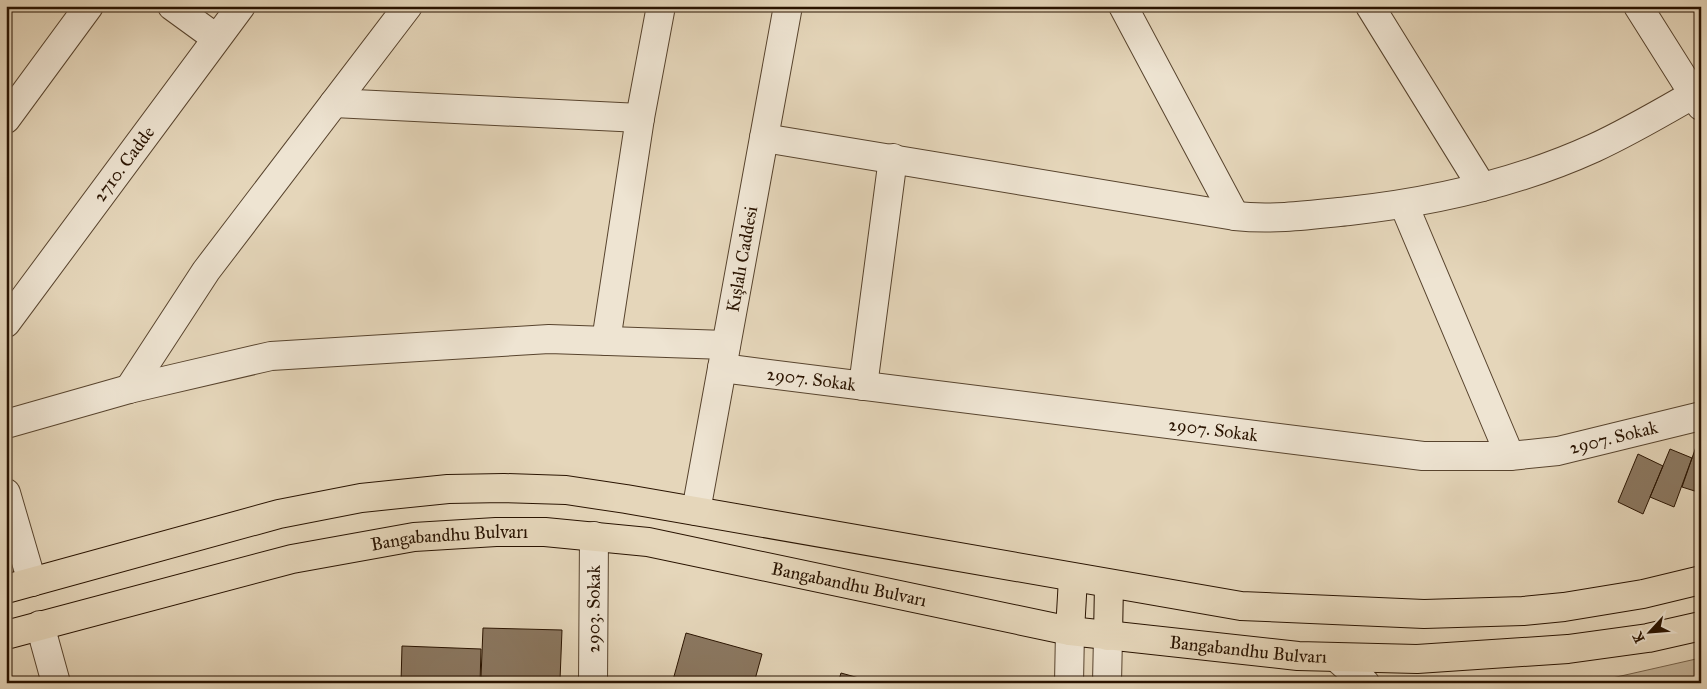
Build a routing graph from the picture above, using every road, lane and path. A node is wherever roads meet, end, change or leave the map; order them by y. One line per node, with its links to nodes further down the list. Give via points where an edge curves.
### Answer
1 (89, 6): 14 (street)
2 (172, 6): 10 (street)
3 (241, 6): 10 (street, 2710. Cadde)
4 (408, 6): 12 (street)
5 (661, 6): 13 (street)
6 (788, 6): 15 (street, Kışlalı Caddesi)
7 (1123, 6): 19 (street)
8 (1370, 6): 17 (street)
9 (1638, 6): 11 (street)
10 (216, 38): 20 (street, 2710. Cadde)
11 (1698, 96): 17 (street, via 1595,148 1539,171)
12 (334, 103): 13 (street); 24 (street, via 206,271)
13 (640, 118): 21 (street)
14 (6, 120)
15 (764, 138): 16 (street); 22 (street, Kışlalı Caddesi)
16 (893, 158): 19 (street); 23 (street)
17 (1482, 187): 18 (street)
18 (1404, 205): 19 (street, via 1277,219); 27 (street)
19 (1235, 216)
20 (6, 323)
21 (606, 341): 22 (street, 2907. Sokak); 24 (street, 2907. Sokak, via 549,339 271,356)
22 (724, 357): 23 (street, 2907. Sokak); 29 (street, Kışlalı Caddesi)
23 (863, 386): 27 (street, 2907. Sokak, via 1423,456)
24 (129, 389): 26 (street, 2907. Sokak)
25 (1701, 416): 27 (street, 2907. Sokak, via 1558,451)
26 (6, 424)
27 (1510, 456)
28 (6, 493): 33 (street)
29 (696, 512): 31 (main road); 33 (main road, via 566,490 448,488 306,507)
30 (594, 536): 36 (main road, Bangabandhu Bulvarı, via 496,532 372,543 292,559); 38 (main road, Bangabandhu Bulvarı, via 676,548); 43 (street, 2903. Sokak)
31 (1074, 578): 34 (main road); 38 (main road)
32 (1701, 580): 34 (main road, via 1643,594 1564,607 1424,614 1241,606)
33 (32, 582): 35 (main road)
34 (1109, 584): 40 (main road)
35 (6, 589)
36 (40, 625): 39 (main road, Bangabandhu Bulvarı); 42 (street)
37 (1701, 626): 41 (main road, Bangabandhu Bulvarı, via 1648,638 1568,649 1417,659)
38 (1070, 631): 40 (main road, Bangabandhu Bulvarı); 44 (street)
39 (6, 635)
40 (1108, 636): 41 (main road, Bangabandhu Bulvarı); 45 (street)
41 (1337, 658): 46 (street)
42 (56, 683)
43 (593, 683)
44 (1069, 683)
45 (1107, 683)
46 (1365, 683)

